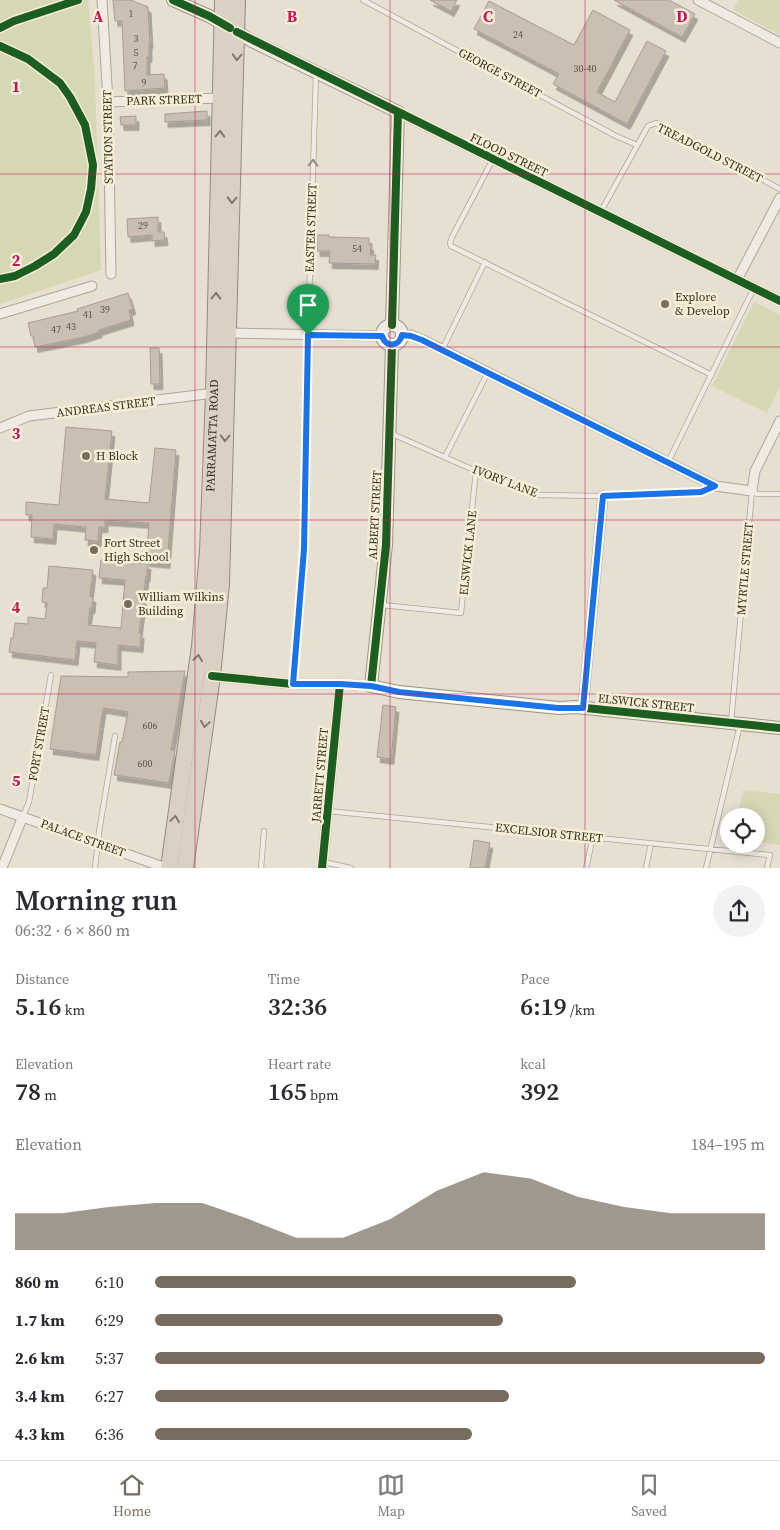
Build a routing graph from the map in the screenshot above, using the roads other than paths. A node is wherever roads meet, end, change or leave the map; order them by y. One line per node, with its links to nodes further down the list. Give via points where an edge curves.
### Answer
1 (102, 0): 11 (street, STATION STREET)
2 (173, 0): 7 (street, FLOOD STREET)
3 (223, 0): 7 (highway, PARRAMATTA ROAD)
4 (238, 0): 7 (highway, PARRAMATTA ROAD)
5 (363, 0): 13 (lane, GEORGE STREET)
6 (698, 0): 8 (street)
7 (230, 28): 9 (street, FLOOD STREET); 10 (highway, PARRAMATTA ROAD); 27 (highway, PARRAMATTA ROAD, one-way to 27)
8 (780, 43)
9 (316, 72): 12 (street, FLOOD STREET); 28 (lane, EASTER STREET, one-way to 9)
10 (220, 98): 11 (street, PARK STREET); 35 (highway, PARRAMATTA ROAD, one-way to 10)
11 (108, 102): 20 (street, STATION STREET)
12 (398, 112): 14 (street, FLOOD STREET); 26 (street)
13 (637, 145): 15 (lane, TREADGOLD STREET, via 648,126 656,123); 18 (lane, TREADGOLD STREET)
14 (493, 159): 18 (street, FLOOD STREET); 19 (lane, via 450,243)
15 (780, 189)
16 (780, 198): 17 (street)
17 (777, 212): 21 (street)
18 (600, 213): 21 (street, FLOOD STREET)
19 (485, 262): 32 (lane); 34 (lane)
20 (111, 274)
21 (737, 280): 23 (street, FLOOD STREET)
22 (92, 286): 25 (street)
23 (754, 288): 24 (street, FLOOD STREET); 34 (lane)
24 (780, 301)
25 (0, 314)
26 (392, 325): 29 (street, via 399,328); 30 (street, via 384,329)
27 (228, 333): 28 (street); 48 (highway, PARRAMATTA ROAD, one-way to 48, via 221,584)
28 (308, 335): 30 (street); 49 (lane, EASTER STREET, via 304,549)
29 (402, 335): 31 (street, via 399,342); 32 (street)
30 (382, 336): 31 (street, via 384,342)
31 (392, 345): 38 (street, ALBERT STREET)
32 (442, 350): 33 (street)
33 (488, 372): 39 (lane); 40 (street)
34 (712, 375): 40 (lane)
35 (214, 393): 37 (street, ANDREAS STREET, via 29,416); 67 (highway, PARRAMATTA ROAD, one-way to 35, via 200,646 208,551)
36 (780, 421): 43 (street, MYRTLE STREET, via 755,471)
37 (0, 428)
38 (390, 433): 39 (lane, IVORY LANE); 46 (street, ALBERT STREET, via 386,545)
39 (445, 457): 41 (lane, IVORY LANE)
40 (668, 463): 42 (street)
41 (476, 471): 45 (lane, IVORY LANE, via 538,495); 46 (lane, ELSWICK LANE, via 461,613)
42 (715, 486): 43 (street); 45 (lane, IVORY LANE, via 701,492)
43 (752, 491): 44 (lane); 53 (lane, MYRTLE STREET)
44 (780, 494)
45 (603, 496): 52 (street)
46 (380, 605): 51 (street, ALBERT STREET)
47 (51, 675): 58 (lane, FORT STREET, via 29,802)
48 (212, 676): 49 (street, ELSWICK STREET); 68 (highway, PARRAMATTA ROAD, one-way to 68)
49 (293, 684): 50 (street, ELSWICK STREET)
50 (340, 684): 51 (street, ELSWICK STREET); 57 (street, JARRETT STREET)
51 (371, 686): 52 (street, ELSWICK STREET, via 399,692)
52 (583, 708): 53 (street, ELSWICK STREET)
53 (736, 724): 54 (street, ELSWICK STREET); 63 (lane, MYRTLE STREET)
54 (780, 728)
55 (115, 736): 62 (lane)
56 (0, 809): 58 (street, PALACE STREET)
57 (328, 811): 60 (lane, EXCELSIOR STREET); 64 (street, JARRETT STREET)
58 (23, 816): 62 (street, PALACE STREET); 65 (street, FORT STREET)
59 (264, 831): 69 (lane)
60 (593, 837): 61 (lane, EXCELSIOR STREET); 71 (lane)
61 (651, 843): 63 (lane, EXCELSIOR STREET); 72 (lane)
62 (97, 844): 66 (lane); 67 (street, PALACE STREET)
63 (711, 849): 73 (lane, MYRTLE STREET); 74 (lane, EXCELSIOR STREET, via 770,855)
64 (322, 865): 70 (lane)
65 (2, 868)
66 (95, 868)
67 (167, 868)
68 (185, 868)
69 (261, 868)
70 (351, 868)
71 (586, 868)
72 (646, 868)
73 (706, 868)
74 (767, 868)

